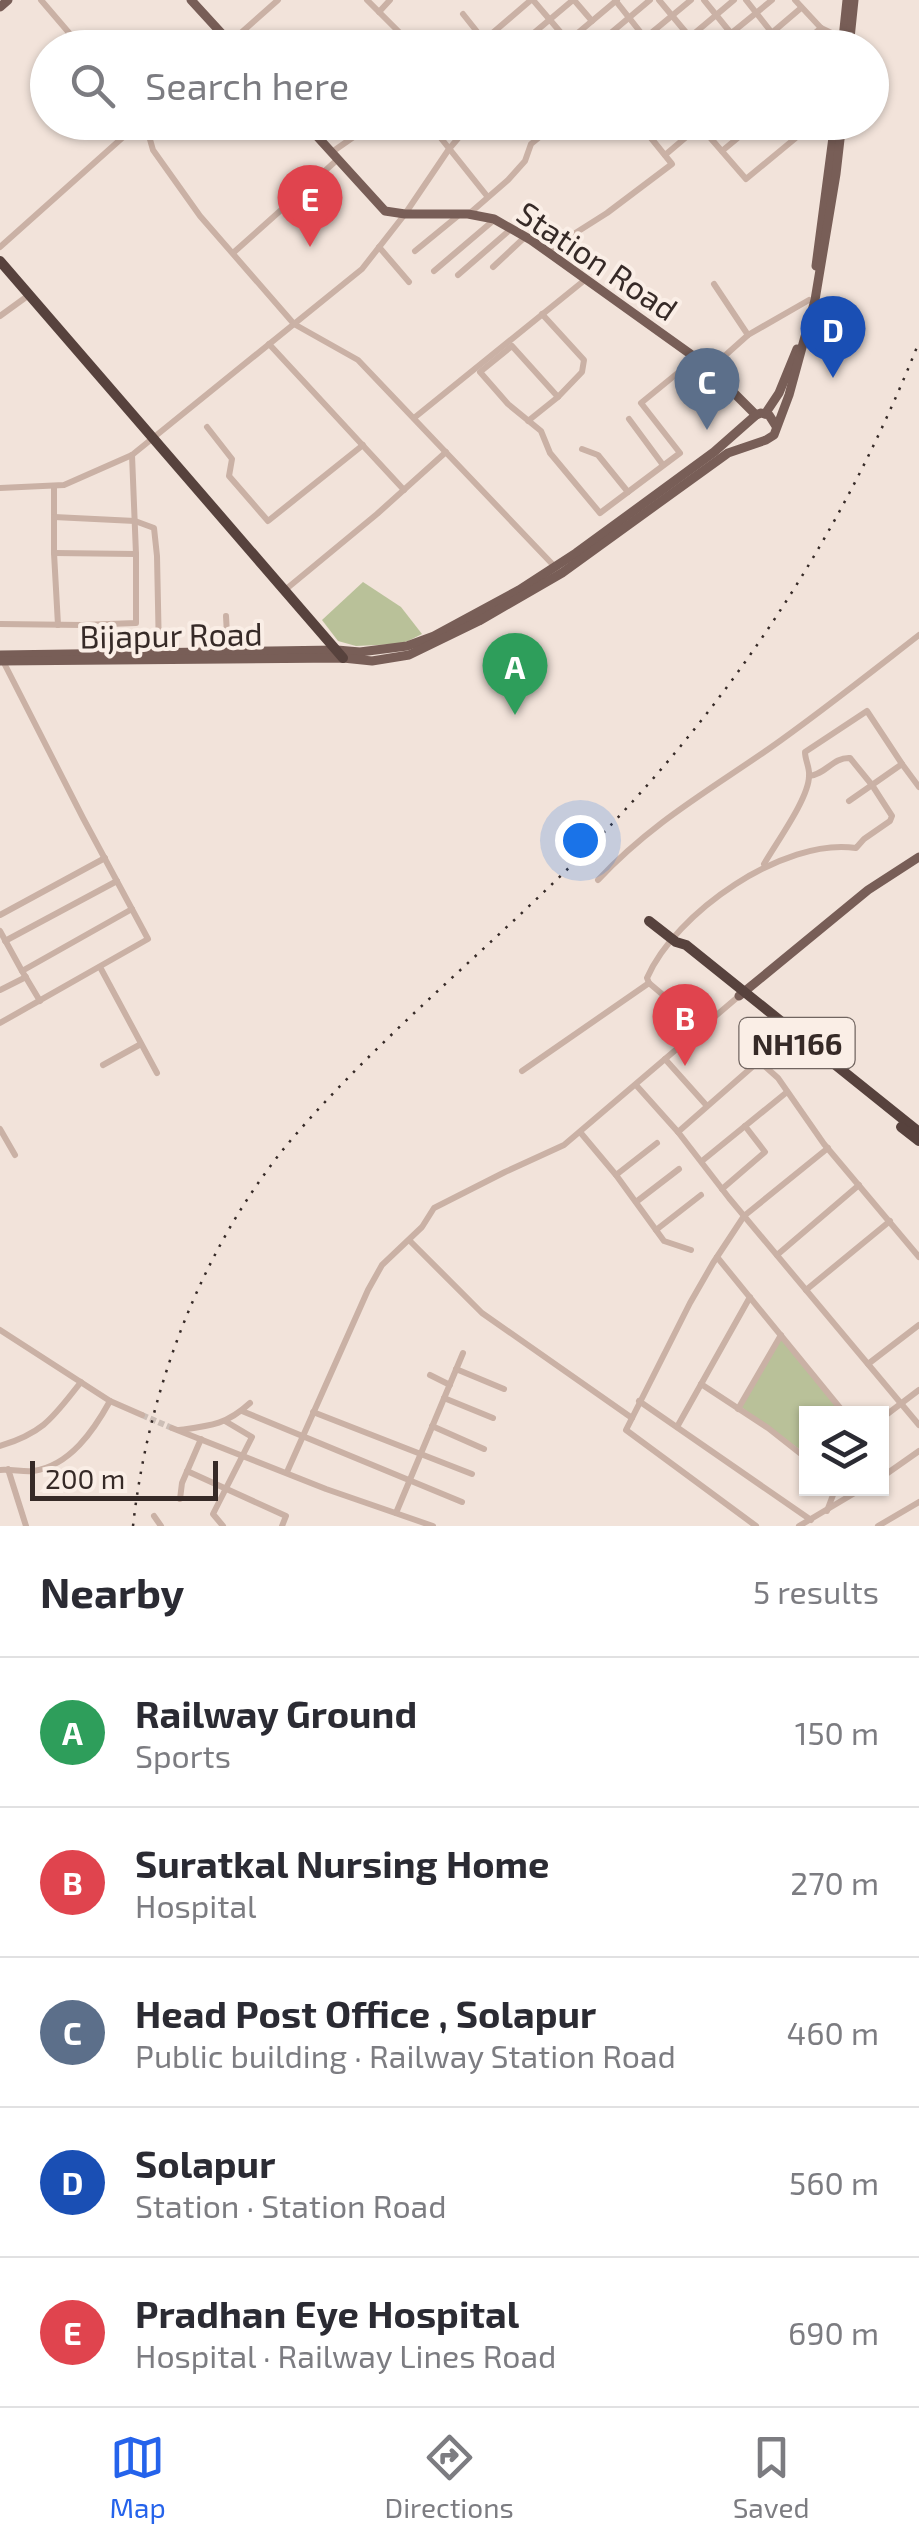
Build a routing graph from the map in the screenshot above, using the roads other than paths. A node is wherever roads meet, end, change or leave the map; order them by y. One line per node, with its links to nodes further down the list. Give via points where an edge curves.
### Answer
1 (8, 0): 20 (main road)
2 (41, 0): 31 (street)
3 (191, 0): 32 (main road)
4 (278, 0): 33 (street)
5 (367, 0): 22 (street)
6 (390, 0): 22 (street)
7 (532, 0): 19 (street); 28 (street)
8 (574, 0): 28 (street); 29 (street)
9 (616, 0): 27 (street); 29 (street)
10 (650, 0): 27 (street)
11 (659, 0): 26 (street)
12 (691, 0): 26 (street)
13 (704, 0): 25 (street)
14 (734, 0): 25 (street)
15 (746, 0): 23 (street)
16 (772, 0): 23 (street)
17 (795, 0): 21 (street)
18 (851, 0): 51 (main road)
19 (520, 4): 36 (street)
20 (0, 7)
21 (802, 8): 30 (street); 48 (street)
22 (379, 12): 34 (street)
23 (756, 13): 46 (street); 47 (street)
24 (463, 14): 35 (street)
25 (716, 15): 44 (street); 45 (street)
26 (672, 16): 42 (street); 43 (street)
27 (630, 17): 40 (street); 41 (street)
28 (550, 20): 37 (street); 38 (street)
29 (592, 21): 39 (street)
30 (821, 28): 49 (street); 50 (street)
31 (67, 30)
32 (216, 30)
33 (247, 30)
34 (397, 30)
35 (476, 30)
36 (494, 30)
37 (538, 30)
38 (560, 30)
39 (581, 30)
40 (614, 30)
41 (639, 30)
42 (655, 30)
43 (684, 30)
44 (698, 30)
45 (728, 30)
46 (735, 30)
47 (770, 30)
48 (774, 30)
49 (819, 30)
50 (824, 30)
51 (848, 30)
52 (122, 140): 76 (street)
53 (149, 140): 80 (street)
54 (320, 140): 69 (main road, Station Road)
55 (353, 140): 69 (street)
56 (442, 140): 66 (street)
57 (455, 140): 66 (street)
58 (536, 140): 70 (street, via 508,180)
59 (652, 140): 68 (street)
60 (682, 140): 68 (street)
61 (714, 140): 67 (street)
62 (735, 140): 67 (street)
63 (794, 140): 67 (street, via 746,179)
64 (835, 140): 89 (main road)
65 (837, 140): 102 (main road, via 815,300)
66 (448, 148): 70 (street); 71 (street)
67 (722, 151)
68 (664, 154): 79 (street, via 672,164)
69 (334, 156): 71 (main road, Station Road, via 385,211); 80 (street)
70 (487, 196): 72 (street)
71 (405, 214): 72 (main road, Station Road); 77 (street)
72 (464, 215): 73 (main road, Station Road); 78 (street)
73 (494, 219): 74 (main road, Station Road); 83 (street)
74 (512, 229): 75 (main road, Station Road); 84 (street)
75 (525, 237): 79 (main road, Station Road); 82 (street)
76 (0, 247)
77 (379, 247): 86 (street); 92 (street)
78 (415, 250)
79 (547, 251): 85 (main road, Station Road)
80 (233, 254): 92 (street)
81 (0, 261): 88 (highway)
82 (493, 268)
83 (434, 271)
84 (458, 275)
85 (586, 278): 90 (street); 95 (main road, Station Road)
86 (409, 282)
87 (714, 284): 93 (street)
88 (29, 295): 91 (street); 104 (highway)
89 (809, 300): 93 (street); 99 (main road, via 779,394)
90 (542, 314): 97 (street, via 584,360 582,372); 98 (street)
91 (0, 316)
92 (294, 324): 94 (street); 98 (street, via 358,360)
93 (748, 335): 96 (street)
94 (269, 344): 104 (street); 106 (street)
95 (696, 358): 96 (main road, Station Road); 110 (street, via 641,403 680,453)
96 (710, 368): 99 (main road, Station Road)
97 (558, 397): 101 (street); 101 (street, via 512,346 480,372)
98 (414, 418): 108 (street)
99 (757, 418): 102 (main road, via 772,417); 105 (main road, via 752,434); 119 (main road)
100 (628, 420): 110 (street)
101 (528, 422): 114 (street, via 600,513)
102 (776, 426): 105 (main road)
103 (207, 427): 106 (street, via 232,459 228,476 268,521)
104 (153, 438): 109 (street); 120 (highway)
105 (760, 440): 119 (main road, via 728,453)
106 (363, 445): 113 (street)
107 (582, 449): 114 (street, via 598,455)
108 (446, 452): 113 (street); 119 (street)
109 (132, 455): 111 (street); 116 (street)
110 (663, 465): 114 (street)
111 (54, 486): 112 (street); 115 (street)
112 (0, 488)
113 (404, 490): 120 (street)
114 (628, 492)
115 (54, 516): 116 (street); 117 (street)
116 (135, 521): 118 (street); 127 (street, via 154,528)
117 (54, 552): 118 (street); 123 (street)
118 (136, 554): 123 (street, via 136,623)
119 (559, 570): 126 (main road, via 492,614 409,655 372,661)
120 (285, 590): 126 (highway)
121 (226, 616): 125 (street)
122 (0, 624): 123 (street)
123 (58, 625)
124 (919, 635): 137 (street, via 788,736 666,817)
125 (228, 652): 126 (main road); 127 (main road)
126 (340, 654): 127 (main road, Bijapur Road)
127 (159, 656): 128 (main road, Bijapur Road)
128 (1, 659): 135 (street)
129 (902, 764): 130 (street, via 866,710 805,752); 131 (street); 132 (street)
130 (810, 776): 131 (street, via 846,758); 136 (street)
131 (872, 785): 133 (street); 136 (street, via 892,816 856,848 806,851)
132 (919, 787)
133 (849, 801)
134 (919, 857): 149 (main road)
135 (105, 858): 138 (street); 140 (street)
136 (762, 868): 143 (street, via 700,910)
137 (598, 880)
138 (117, 881): 139 (street); 144 (street)
139 (132, 909): 145 (street, via 148,939); 146 (street)
140 (0, 915)
141 (649, 921): 143 (highway, NH166)
142 (0, 931): 144 (street)
143 (675, 940): 147 (street, via 649,972); 149 (highway, NH166)
144 (6, 948): 146 (street)
145 (100, 967): 150 (street); 154 (street)
146 (24, 974): 148 (street); 150 (street)
147 (649, 983): 152 (street); 158 (street)
148 (0, 990)
149 (741, 994): 152 (street); 153 (highway, NH166)
150 (40, 1001): 151 (street)
151 (0, 1023)
152 (702, 1028): 155 (street)
153 (801, 1042): 157 (street); 167 (highway, NH166); 168 (highway, NH166)
154 (141, 1044): 156 (street); 159 (street)
155 (665, 1058): 160 (street); 162 (street)
156 (102, 1065)
157 (765, 1066): 161 (street); 162 (street, via 759,1060)
158 (522, 1071)
159 (156, 1073)
160 (636, 1085): 165 (street); 166 (street)
161 (787, 1092): 163 (street); 170 (street)
162 (707, 1106): 166 (street)
163 (745, 1126): 172 (street); 176 (street, via 765,1152)
164 (0, 1129): 171 (street)
165 (580, 1132): 174 (street); 182 (street, via 545,1156 434,1208)
166 (678, 1132): 172 (street)
167 (919, 1132)
168 (919, 1141)
169 (657, 1144): 174 (street)
170 (828, 1148): 175 (street); 179 (street)
171 (15, 1155)
172 (702, 1160): 176 (street)
173 (679, 1168): 178 (street)
174 (616, 1174): 178 (street)
175 (859, 1185): 180 (street); 184 (street)
176 (722, 1189): 179 (street)
177 (700, 1195): 181 (street)
178 (636, 1202): 181 (street)
179 (744, 1216): 184 (street); 186 (street)
180 (890, 1221): 185 (street); 187 (street)
181 (656, 1230): 183 (street, via 664,1241)
182 (409, 1240): 209 (street, via 382,1265); 213 (street, via 482,1314)
183 (691, 1250)
184 (777, 1255): 187 (street)
185 (919, 1256)
186 (716, 1257): 188 (street); 203 (street)
187 (806, 1290): 193 (street)
188 (750, 1297): 191 (street); 197 (street)
189 (919, 1325): 193 (street)
190 (0, 1330): 196 (street)
191 (780, 1335): 206 (street); 207 (street)
192 (463, 1353): 194 (street)
193 (868, 1364): 205 (street)
194 (456, 1369): 198 (street); 199 (street)
195 (430, 1375): 198 (street)
196 (81, 1382): 202 (street); 220 (street, via 35,1434)
197 (701, 1384): 207 (street); 217 (street)
198 (450, 1385): 201 (street)
199 (504, 1389)
200 (919, 1390): 205 (street)
201 (444, 1398): 212 (street); 216 (street)
202 (110, 1401): 211 (street); 226 (street, via 76,1450 53,1465)
203 (639, 1401): 213 (street); 217 (street)
204 (250, 1403): 208 (street)
205 (900, 1404): 210 (street); 215 (street)
206 (838, 1406)
207 (738, 1408): 223 (street)
208 (242, 1411): 214 (street); 218 (street)
209 (312, 1412): 218 (street); 224 (street)
210 (889, 1413)
211 (142, 1416)
212 (493, 1418)
213 (632, 1418): 247 (street, via 626,1430)
214 (225, 1421): 219 (street, via 175,1429); 225 (street, via 252,1437)
215 (919, 1425)
216 (432, 1426): 221 (street); 224 (street)
217 (677, 1428): 241 (street)
218 (304, 1435): 228 (street); 231 (street)
219 (200, 1439): 225 (street); 227 (street)
220 (0, 1446)
221 (484, 1449)
222 (919, 1450): 229 (street)
223 (799, 1453)
224 (421, 1454): 230 (street); 231 (street)
225 (244, 1455): 228 (street); 232 (street)
226 (4, 1469): 242 (street)
227 (186, 1471): 232 (street); 235 (street)
228 (288, 1472): 239 (street)
229 (889, 1472)
230 (472, 1474)
231 (410, 1481): 236 (street); 239 (street)
232 (226, 1489): 244 (street, via 213,1514); 245 (street, via 286,1516)
233 (833, 1496): 238 (street)
234 (851, 1496): 238 (street)
235 (180, 1498)
236 (462, 1502)
237 (919, 1502): 249 (street)
238 (827, 1512): 241 (street)
239 (396, 1513): 246 (street)
240 (154, 1516): 243 (street)
241 (812, 1520): 248 (street)
242 (26, 1526)
243 (162, 1526)
244 (223, 1526)
245 (282, 1526)
246 (433, 1526)
247 (756, 1526)
248 (799, 1526)
249 (878, 1526)

